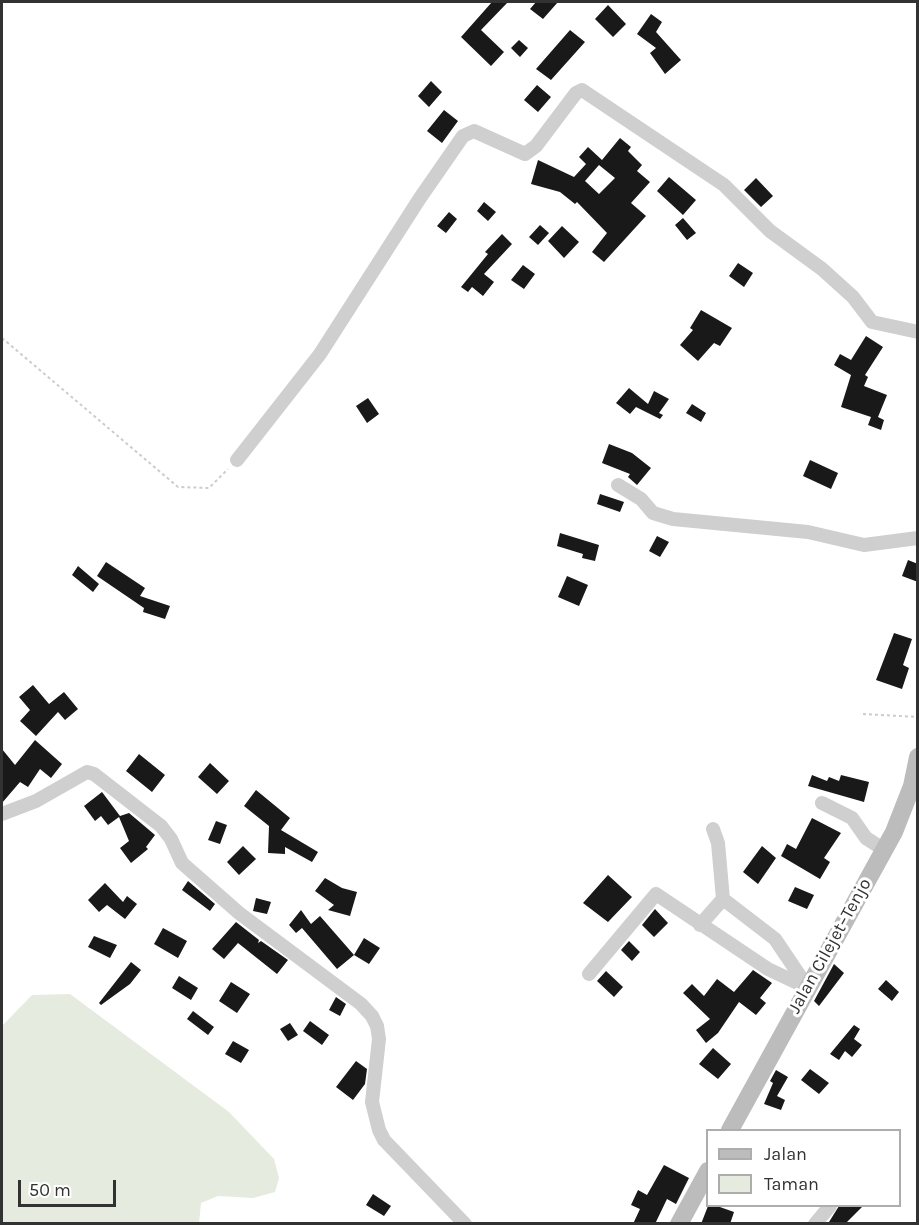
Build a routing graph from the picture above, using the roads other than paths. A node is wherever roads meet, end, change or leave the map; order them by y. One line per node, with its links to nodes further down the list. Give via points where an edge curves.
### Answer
1 (918, 332): 2 (street, via 872,322 853,297 822,268 770,231 724,185 582,90 525,154 474,131 463,136 320,354)
2 (237, 460)
3 (618, 485): 4 (street, via 641,499 653,513 673,519 808,532 864,546)
4 (918, 538)
5 (918, 757): 9 (main road, Jalan Cilejet–Tenjo, via 902,815)
6 (822, 802): 9 (street, via 852,818 866,838)
7 (2, 814): 17 (street, via 36,801 87,772 161,826 182,863 239,913 372,1016 379,1039 372,1102 379,1130 384,1140)
8 (713, 829): 10 (street)
9 (883, 849): 13 (main road, Jalan Cilejet–Tenjo)
10 (723, 899): 11 (street); 13 (street, via 775,939)
11 (700, 925): 12 (street, via 660,895 653,895); 13 (street, via 768,969)
12 (589, 974)
13 (808, 988): 14 (main road, Jalan Cilejet–Tenjo)
14 (731, 1129)
15 (706, 1175): 18 (main road)
16 (829, 1207): 19 (street)
17 (465, 1224)
18 (679, 1224)
19 (815, 1224)

